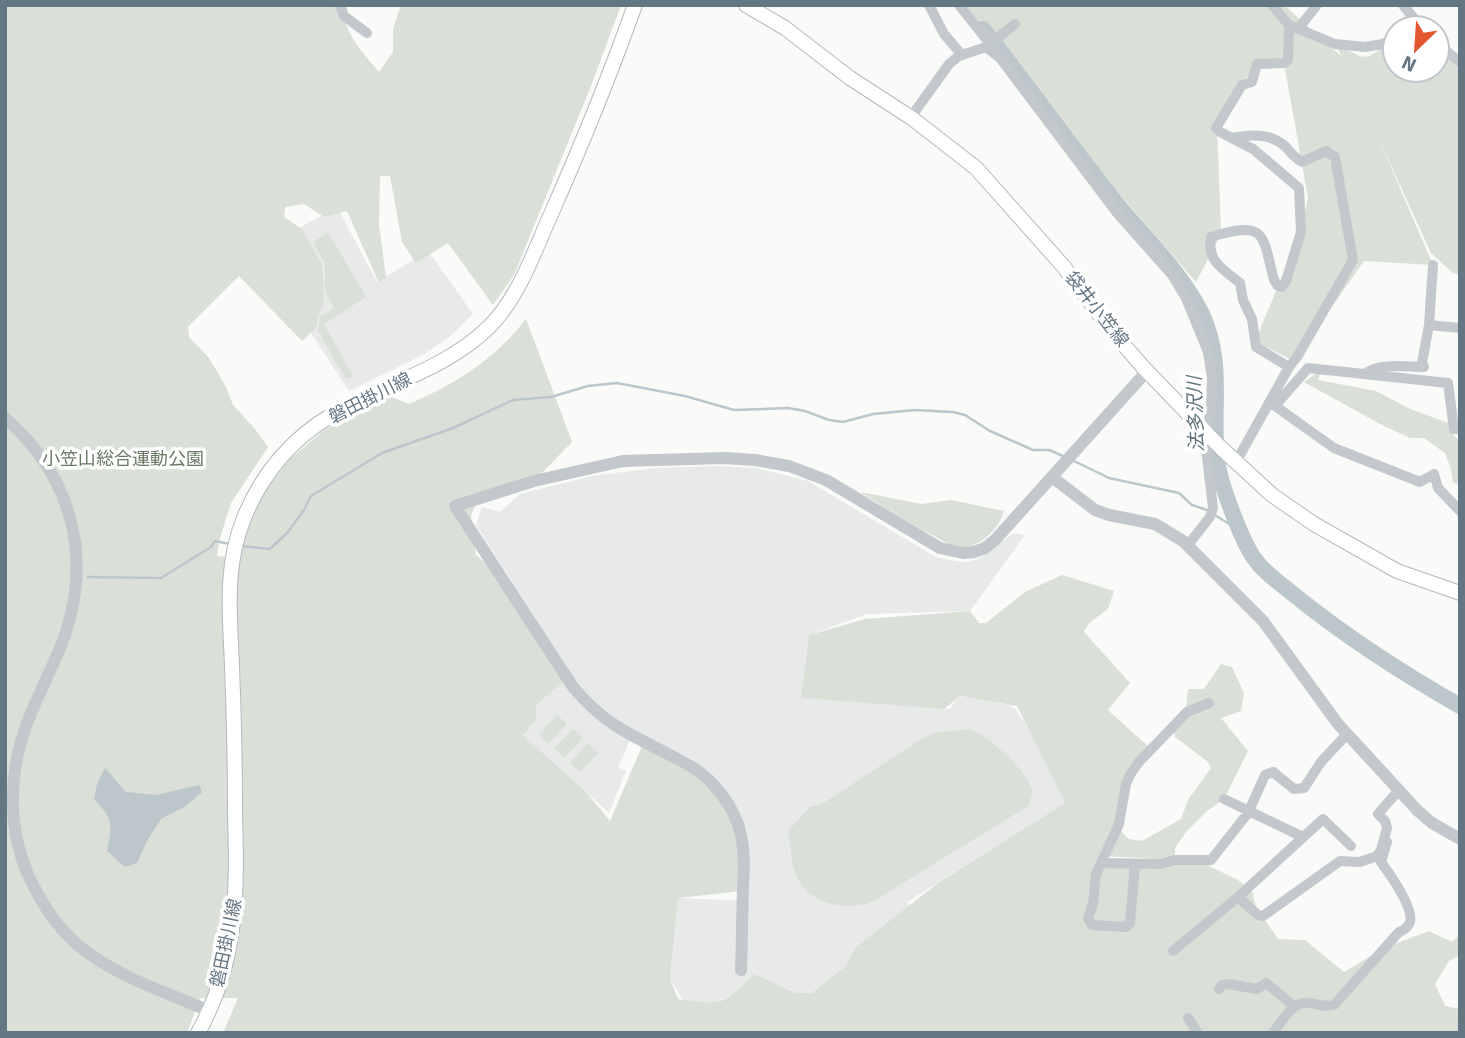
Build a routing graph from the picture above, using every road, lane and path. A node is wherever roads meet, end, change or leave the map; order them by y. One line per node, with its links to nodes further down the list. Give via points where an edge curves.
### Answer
1 (341, 5): 10 (street, via 344,16)
2 (635, 5): 47 (main road, 磐田掛川線, via 523,278 500,314 457,353 309,431 274,465 249,505 229,571 236,910)
3 (746, 5): 14 (main road, 袋井小笠線)
4 (929, 5): 13 (street)
5 (959, 5): 12 (street)
6 (1272, 5): 9 (street)
7 (1317, 5): 9 (street)
8 (1015, 24): 12 (street)
9 (1294, 27): 11 (street, via 1335,44); 15 (street, via 1288,60 1257,64 1252,82 1242,85 1217,123 1216,128)
10 (367, 33)
11 (1381, 44)
12 (988, 46): 13 (street); 25 (street, via 1186,298 1208,352 1212,378)
13 (962, 55): 14 (street, via 948,64)
14 (911, 117): 20 (main road, 袋井小笠線, via 976,168 1064,267)
15 (1232, 138): 19 (street, via 1265,136 1302,162 1326,151 1335,157 1353,260); 19 (street, via 1253,149 1299,188 1301,232 1282,287 1274,280 1263,237 1256,232 1234,230 1211,237 1209,247 1221,270 1240,283 1256,347)
16 (1433, 265): 17 (street)
17 (1429, 325): 18 (street); 21 (street, via 1424,366 1384,367)
18 (1460, 328)
19 (1289, 367): 22 (street)
20 (1147, 371): 25 (main road, 袋井小笠線); 27 (street)
21 (1365, 374): 22 (street, via 1308,368); 24 (street, via 1448,383 1454,429)
22 (1272, 404): 26 (street); 28 (street, via 1334,447 1420,482 1434,474 1438,488)
23 (5, 418): 47 (street, via 37,450 52,473 77,549 73,607 27,722 16,764 13,810 19,854 49,912 82,948 122,973)
24 (1460, 429)
25 (1207, 432): 26 (main road, 袋井小笠線); 29 (street, via 1213,508)
26 (1236, 462): 30 (main road, 袋井小笠線, via 1314,524 1397,571)
27 (1052, 477): 29 (street, via 1095,510 1155,524); 44 (street, via 996,540 963,553 940,548 826,480 755,460 623,461 455,506 584,701 625,734 702,775 732,809 743,844)
28 (1460, 511)
29 (1188, 545): 32 (street, via 1269,629)
30 (1460, 593)
31 (1209, 703): 40 (street, via 1187,712 1138,763 1126,785 1119,824)
32 (1348, 734): 33 (street); 35 (street, via 1304,788 1294,789 1273,772 1265,775)
33 (1399, 790): 37 (street, via 1432,823); 38 (street, via 1378,814 1387,828)
34 (1224, 799): 35 (street)
35 (1248, 813): 36 (street); 41 (street, via 1212,860)
36 (1303, 838): 39 (street, via 1323,819); 42 (street)
37 (1460, 839)
38 (1384, 841): 42 (street, via 1377,856 1360,862 1340,861 1263,916); 46 (street, via 1381,862 1409,911 1410,923 1334,1005 1303,1002)
39 (1350, 846)
40 (1102, 863): 41 (street); 41 (street, via 1096,874 1089,923 1126,927)
41 (1135, 864)
42 (1238, 897): 43 (street)
43 (1174, 951)
44 (741, 970)
45 (1219, 989): 46 (street, via 1228,984 1257,989 1266,983)
46 (1294, 1006): 51 (street)
47 (209, 1011): 49 (main road, 磐田掛川線)
48 (1188, 1018): 50 (street)
49 (198, 1033)
50 (1198, 1033)
51 (1273, 1033)

